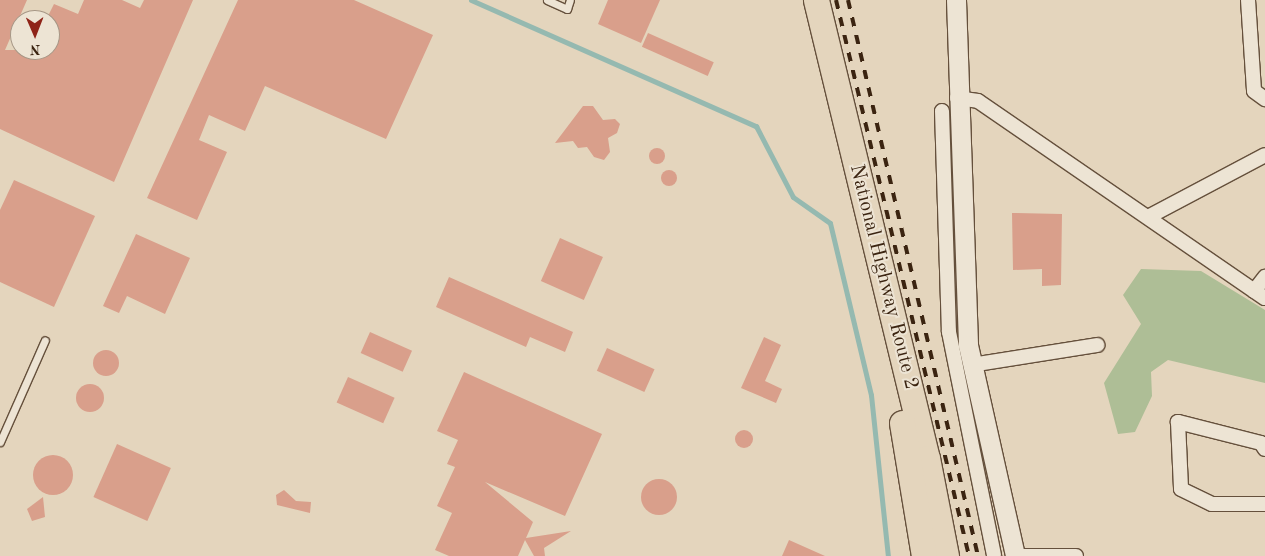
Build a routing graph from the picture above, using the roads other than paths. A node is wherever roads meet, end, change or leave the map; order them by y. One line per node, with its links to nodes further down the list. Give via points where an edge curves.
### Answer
1 (546, 0): 2 (lane, via 567,9)
2 (570, 0)
3 (802, 0): 20 (highway, National Highway Route 2, via 888,351)
4 (816, 0): 21 (highway, National Highway Route 2, via 927,458)
5 (956, 0): 7 (street)
6 (1248, 0): 8 (street, via 1254,90)
7 (957, 98): 11 (street, via 978,101); 16 (street, via 964,312)
8 (1265, 99)
9 (942, 111): 22 (street, via 949,332)
10 (1265, 155): 11 (street)
11 (1148, 217): 13 (street)
12 (1265, 278): 13 (street)
13 (1260, 295)
14 (45, 340): 17 (lane)
15 (1097, 345): 16 (street)
16 (971, 365): 23 (street)
17 (0, 442)
18 (1265, 449): 19 (street, via 1261,444 1178,422 1181,489 1212,504)
19 (1265, 504)
20 (924, 556)
21 (946, 556)
22 (994, 556)
23 (1016, 556): 24 (street)
24 (1076, 556)

